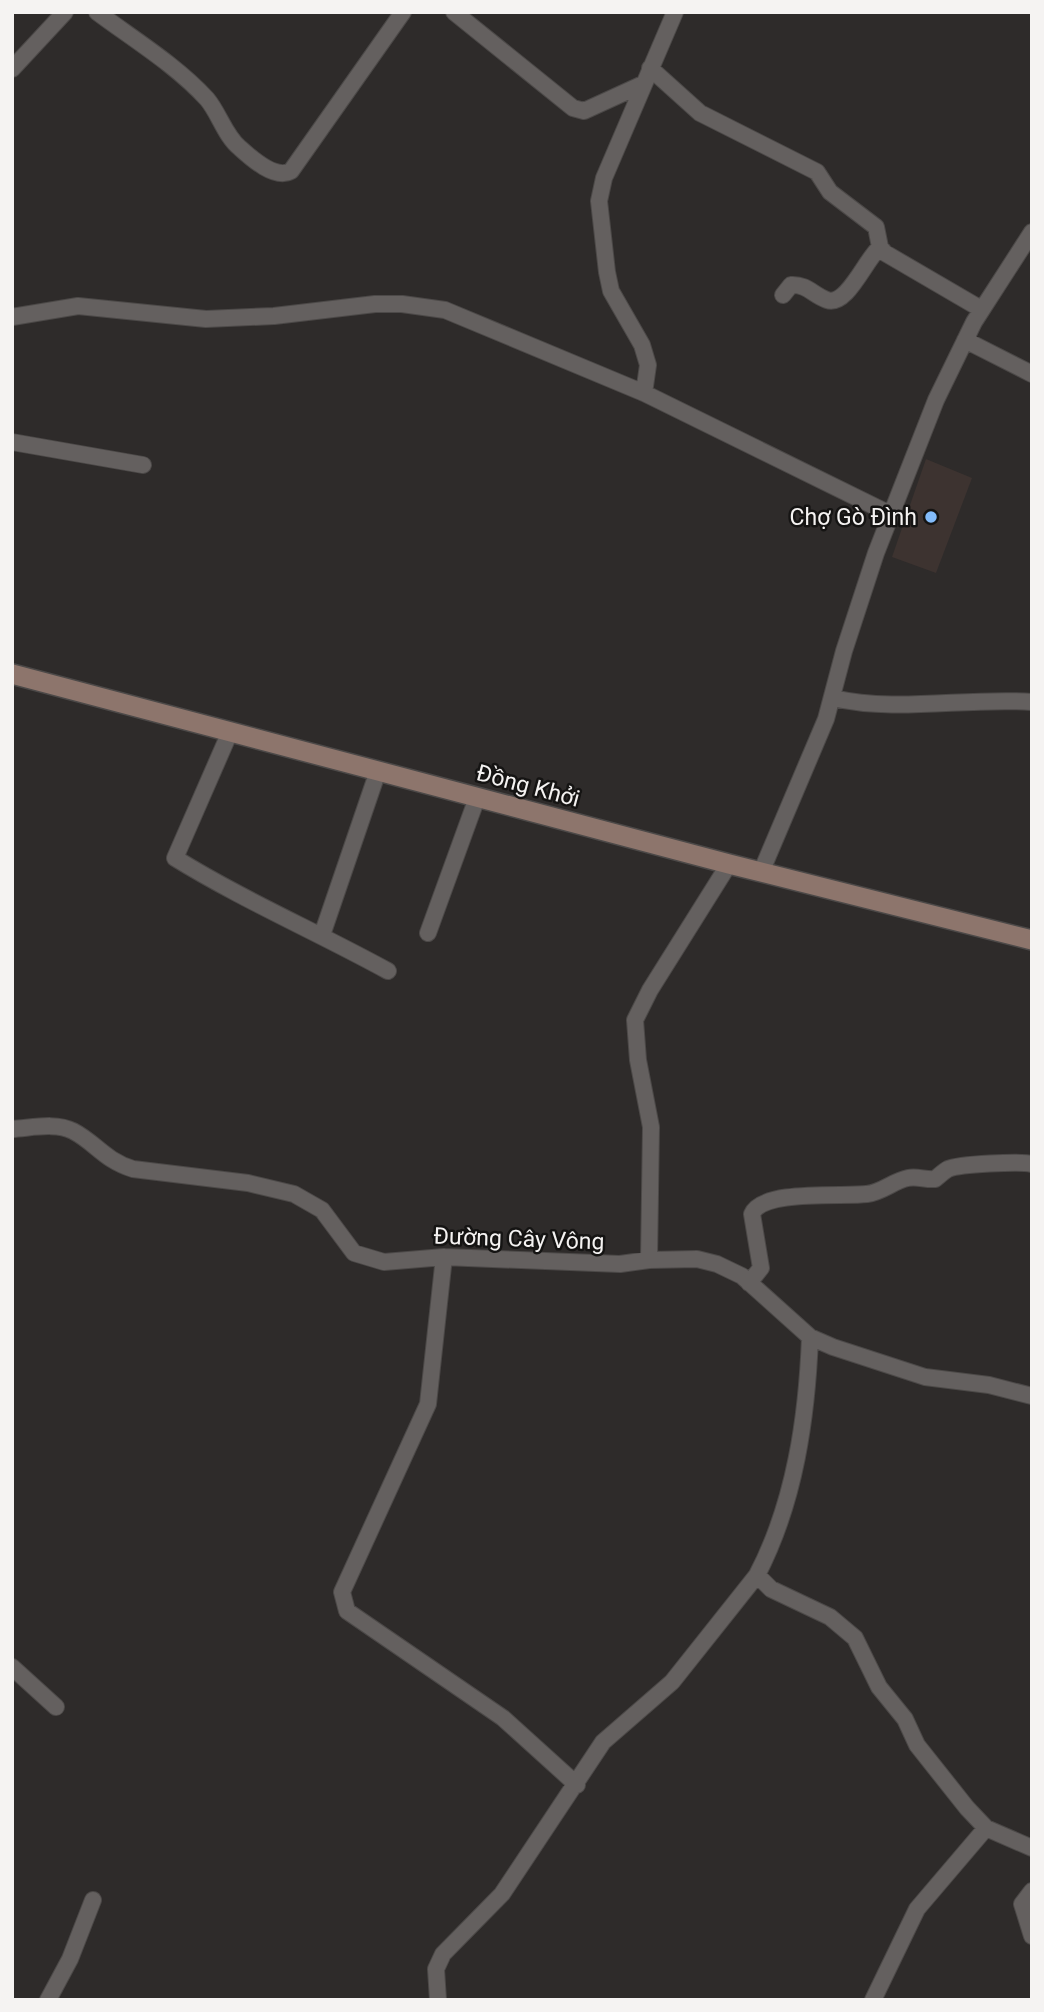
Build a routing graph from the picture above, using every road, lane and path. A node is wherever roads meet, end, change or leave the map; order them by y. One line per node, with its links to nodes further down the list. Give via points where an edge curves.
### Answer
1 (65, 12): 7 (street)
2 (97, 12): 3 (street, via 193,85 237,147 280,173 290,170)
3 (403, 12)
4 (454, 12): 8 (street, via 573,108 584,111)
5 (675, 12): 6 (street)
6 (650, 68): 8 (street); 10 (street, via 700,113 817,172 830,192 876,228)
7 (12, 69)
8 (643, 84): 16 (street, via 599,201 611,291 649,365)
9 (1032, 232): 12 (street)
10 (880, 247): 11 (street, via 839,300 828,300 798,285 791,285); 12 (street)
11 (783, 295)
12 (981, 309): 14 (street)
13 (12, 317): 16 (street, via 78,306 216,319 375,304 411,305 468,318)
14 (965, 340): 15 (street); 19 (street)
15 (1032, 374)
16 (643, 393): 19 (street)
17 (12, 442): 18 (street)
18 (143, 465)
19 (891, 515): 21 (street, via 844,651)
20 (12, 674): 23 (main road, Đồng Khởi)
21 (833, 698): 22 (street, via 890,705); 27 (street)
22 (1032, 702)
23 (230, 732): 24 (main road, Đồng Khởi); 29 (street, via 174,858 226,890)
24 (377, 771): 25 (main road, Đồng Khởi); 29 (street)
25 (477, 798): 26 (main road, Đồng Khởi); 28 (street)
26 (729, 864): 27 (main road, Đồng Khởi); 35 (street, via 635,1020 651,1127)
27 (762, 870): 30 (main road, Đồng Khởi)
28 (428, 933)
29 (323, 935): 31 (street)
30 (1032, 940)
31 (388, 971)
32 (12, 1129): 34 (street, Đường Cây Vông, via 50,1126 73,1130 115,1163 134,1169 248,1183 294,1194 322,1210 354,1252 369,1258 384,1262)
33 (1032, 1164): 36 (street, via 962,1166 949,1168 935,1180 907,1178 867,1194 758,1204 752,1214 761,1268)
34 (444, 1257): 35 (street, Đường Cây Vông, via 620,1264); 42 (street, via 428,1404 342,1592 347,1611 503,1718)
35 (649, 1260): 36 (street, Đường Cây Vông, via 697,1259 717,1264)
36 (749, 1283): 37 (street, Đường Cây Vông)
37 (810, 1337): 38 (street, Đường Cây Vông, via 896,1369); 39 (street, via 806,1409 791,1482)
38 (1032, 1396)
39 (757, 1575): 42 (street, via 686,1667 603,1742); 43 (street, via 771,1589 830,1617 855,1637 879,1686 905,1719 933,1768)
40 (12, 1667): 41 (street)
41 (56, 1707)
42 (577, 1785): 49 (street, via 502,1894 443,1955 436,1969)
43 (986, 1828): 44 (street); 50 (street, via 917,1909)
44 (1032, 1848)
45 (1032, 1891): 47 (street, via 1022,1904)
46 (93, 1900): 48 (street)
47 (1032, 1936)
48 (48, 2000)
49 (438, 2000)
50 (873, 2000)

